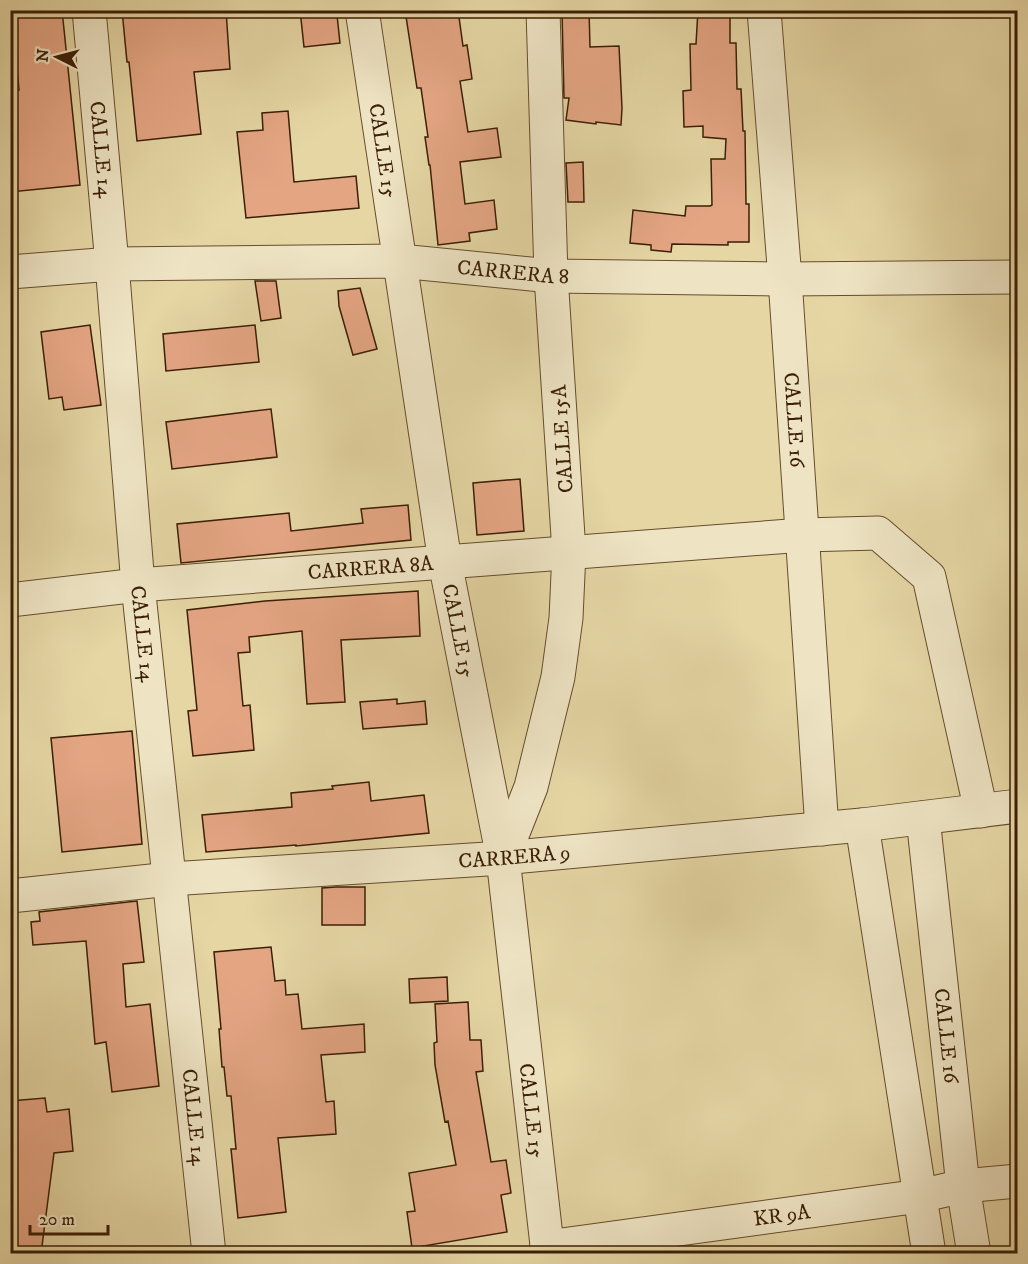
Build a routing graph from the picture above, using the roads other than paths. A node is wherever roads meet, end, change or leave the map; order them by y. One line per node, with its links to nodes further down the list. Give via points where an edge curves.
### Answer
1 (89, 10): 6 (street, CALLE 14)
2 (362, 10): 5 (street, CALLE 15)
3 (543, 10): 8 (street, CALLE 15A)
4 (764, 10): 10 (street, CALLE 16)
5 (400, 261): 6 (street, CARRERA 8); 8 (street, CARRERA 8); 13 (street, CALLE 15)
6 (112, 264): 7 (street, CARRERA 8); 14 (street, CALLE 14)
7 (10, 272)
8 (550, 276): 10 (street, CARRERA 8); 12 (street, CALLE 15A)
9 (1017, 277): 10 (street, CARRERA 8)
10 (785, 279): 11 (street, CALLE 16)
11 (802, 535): 12 (street, CARRERA 8A); 17 (street, CARRERA 8A, via 878,533 929,577); 20 (street, CALLE 16)
12 (569, 552): 13 (street, CARRERA 8A); 21 (street, CALLE 15A, via 558,677 531,787)
13 (444, 562): 14 (street, CARRERA 8A); 21 (street, CALLE 15)
14 (138, 585): 15 (street, CARRERA 8A); 22 (street, CALLE 14)
15 (10, 600)
16 (1017, 806): 17 (street, CARRERA 9)
17 (981, 811): 18 (street, CARRERA 9)
18 (923, 818): 19 (street, CARRERA 9); 25 (street, CALLE 16)
19 (862, 825): 20 (street, CARRERA 9); 26 (street)
20 (822, 829): 21 (street, CARRERA 9)
21 (503, 858): 22 (street, CARRERA 9); 27 (street, CALLE 15)
22 (170, 879): 23 (street, CARRERA 9); 28 (street, CALLE 14)
23 (10, 896)
24 (1017, 1181): 25 (street, KR 9A)
25 (963, 1186): 26 (street, KR 9A); 30 (street, CALLE 16)
26 (920, 1196): 27 (street, KR 9A); 29 (street)
27 (547, 1250)
28 (209, 1254)
29 (929, 1254)
30 (974, 1254)

